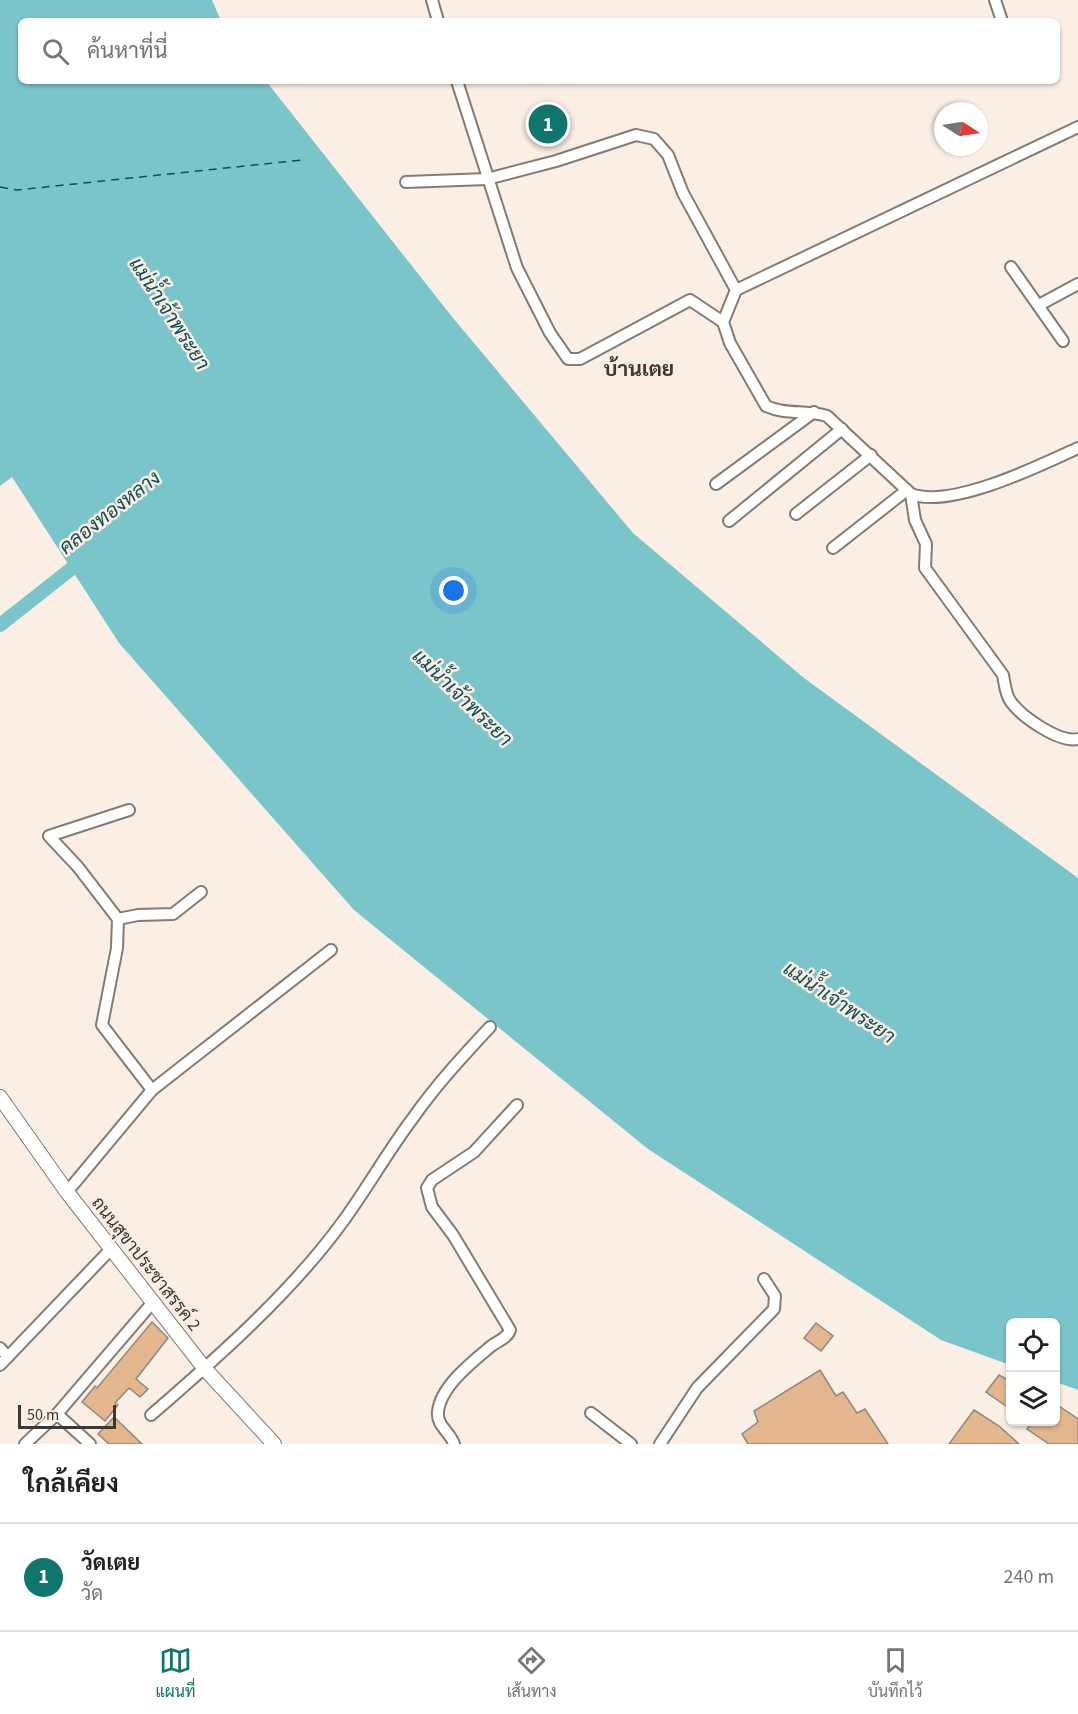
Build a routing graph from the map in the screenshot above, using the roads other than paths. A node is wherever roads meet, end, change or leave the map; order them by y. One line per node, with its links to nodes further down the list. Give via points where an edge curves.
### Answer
1 (432, 0): 3 (street)
2 (995, 0): 4 (street)
3 (437, 18)
4 (1001, 18)
5 (458, 84): 7 (street)
6 (1078, 127): 11 (street)
7 (488, 179): 8 (street); 11 (street, via 636,135 654,139 668,155 683,193); 13 (street, via 517,268 568,359 580,359 690,300)
8 (406, 182)
9 (1011, 267): 12 (street)
10 (1078, 284): 12 (street)
11 (736, 290): 13 (street)
12 (1039, 305): 14 (street)
13 (723, 322): 15 (street, via 730,343 766,406)
14 (1063, 341)
15 (814, 412): 16 (street, via 827,416); 19 (street)
16 (842, 429): 18 (street); 22 (street)
17 (1078, 448): 20 (street, via 1031,470 966,491 928,497)
18 (871, 455): 20 (street); 21 (street)
19 (716, 484)
20 (909, 492): 23 (street); 24 (street, via 915,520 924,537 925,568 1003,675 1012,703 1059,738)
21 (796, 514)
22 (729, 522)
23 (832, 548)
24 (1078, 738)
25 (129, 810): 27 (street, via 49,836)
26 (201, 892): 27 (street, via 173,914)
27 (118, 919): 30 (street, via 102,1025)
28 (330, 950): 30 (street)
29 (490, 1027): 39 (street, via 412,1118 343,1222 276,1300)
30 (152, 1090): 33 (street)
31 (0, 1096): 33 (street, ถนนสุขาประชาสรรค์ 2)
32 (517, 1105): 46 (street, via 474,1152 432,1180 427,1188 432,1207 510,1330 452,1383 441,1402 438,1418)
33 (67, 1192): 34 (street, ถนนสุขาประชาสรรค์ 2)
34 (111, 1249): 36 (street, ถนนสุขาประชาสรรค์ 2); 38 (street)
35 (764, 1279): 48 (street, via 775,1296 774,1309 697,1388)
36 (153, 1302): 39 (street, ถนนสุขาประชาสรรค์ 2); 41 (street)
37 (0, 1348): 38 (street)
38 (4, 1361)
39 (205, 1369): 42 (street); 45 (street, ถนนสุขาประชาสรรค์ 2)
40 (591, 1413): 47 (street)
41 (57, 1414): 43 (street); 44 (street)
42 (151, 1415)
43 (25, 1444)
44 (90, 1444)
45 (274, 1444)
46 (454, 1444)
47 (631, 1444)
48 (660, 1444)

